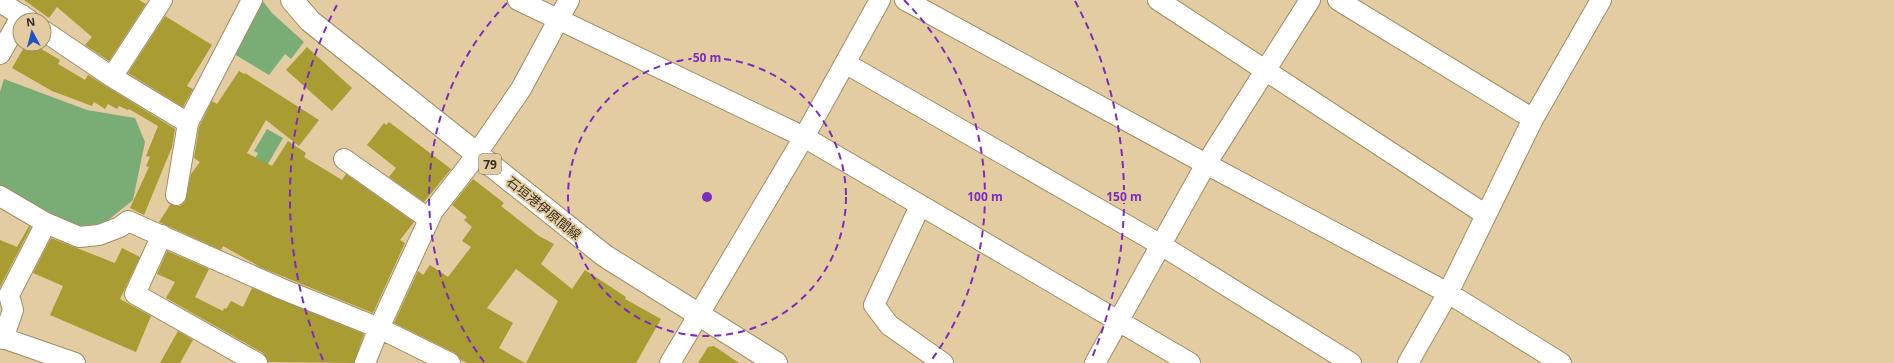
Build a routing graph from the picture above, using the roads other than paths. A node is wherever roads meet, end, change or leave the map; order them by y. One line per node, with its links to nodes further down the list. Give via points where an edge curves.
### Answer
1 (162, 0): 20 (street)
2 (252, 0): 22 (street)
3 (292, 0): 24 (main road, 石垣港伊原間線 / 79, via 310,21)
4 (518, 0): 14 (street)
5 (569, 0): 14 (street)
6 (880, 0): 18 (street)
7 (905, 0): 26 (street)
8 (1158, 0): 19 (street)
9 (1310, 0): 19 (street)
10 (1338, 0): 21 (street)
11 (1602, 0): 21 (street)
12 (0, 2): 13 (street)
13 (16, 12)
14 (560, 20): 23 (street); 24 (street, via 521,89)
15 (52, 36): 20 (street)
16 (12, 37): 17 (street)
17 (0, 54)
18 (845, 63): 23 (street); 34 (street)
19 (1266, 71): 26 (street); 30 (street)
20 (112, 77): 22 (street)
21 (1533, 119): 30 (street)
22 (188, 123): 27 (street)
23 (804, 137): 29 (street); 36 (street)
24 (476, 154): 31 (street); 36 (main road, 石垣港伊原間線 / 79, via 605,256)
25 (344, 159): 31 (street)
26 (1206, 164): 34 (street); 35 (street)
27 (176, 195)
28 (0, 196): 32 (street)
29 (920, 206): 37 (street); 46 (street, via 874,306 889,325)
30 (1486, 215): 35 (street)
31 (429, 219): 38 (street)
32 (46, 223): 33 (street, via 79,236 99,235 128,221); 39 (street, via 9,295 13,310)
33 (162, 235): 38 (street, via 282,289); 41 (street, via 135,294)
34 (1161, 245): 37 (street); 49 (street)
35 (1448, 293): 50 (street); 51 (street)
36 (698, 316): 44 (street); 45 (main road, 石垣港伊原間線 / 79)
37 (1118, 321): 47 (street); 48 (street)
38 (379, 328): 42 (street); 43 (street)
39 (2, 338): 40 (street)
40 (74, 363)
41 (257, 363)
42 (365, 363)
43 (450, 363)
44 (670, 363)
45 (776, 363)
46 (943, 363)
47 (1095, 363)
48 (1190, 363)
49 (1351, 363)
50 (1408, 363)
51 (1561, 363)

